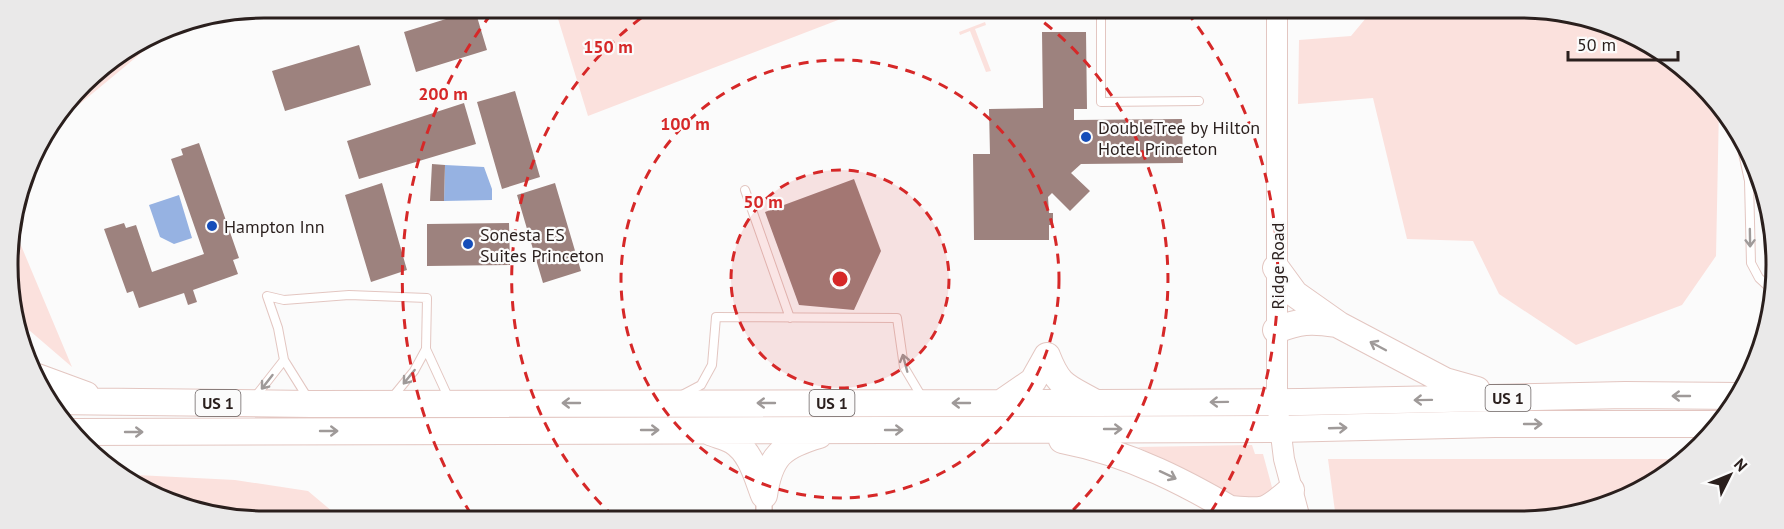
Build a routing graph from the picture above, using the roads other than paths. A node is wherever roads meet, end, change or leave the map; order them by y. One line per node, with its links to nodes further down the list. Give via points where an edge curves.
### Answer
1 (1101, 18): 3 (lane, via 1101,102)
2 (1277, 18): 6 (street, Ridge Road)
3 (1198, 101)
4 (1746, 168): 7 (lane, one-way to 7, via 1751,262)
5 (745, 190): 8 (lane)
6 (1276, 268): 9 (highway, via 1295,294); 10 (street, Ridge Road)
7 (1765, 284)
8 (790, 318): 21 (lane, via 716,317 712,365 701,384); 22 (lane, one-way to 8, via 904,367 897,318)
9 (1339, 325): 10 (highway, via 1313,320); 15 (highway, one-way to 9, via 1445,381)
10 (1276, 330): 18 (street, Ridge Road)
11 (426, 349): 12 (lane, via 427,298 267,297); 19 (lane, one-way to 19, via 414,372); 20 (lane)
12 (284, 360): 25 (lane, one-way to 25); 26 (lane)
13 (47, 381): 17 (highway)
14 (1728, 396): 15 (highway, US 1, one-way to 15)
15 (1510, 398): 18 (highway, US 1, one-way to 18)
16 (60, 401): 17 (highway, US 1)
17 (100, 401): 25 (highway, US 1)
18 (1277, 402): 24 (highway, US 1, one-way to 24); 28 (street, Ridge Road)
19 (387, 403): 20 (highway, US 1); 26 (highway, US 1)
20 (450, 403): 21 (highway, US 1, one-way to 20)
21 (668, 403): 22 (highway, US 1, one-way to 21)
22 (926, 403): 23 (highway, US 1, one-way to 22)
23 (1001, 403): 24 (highway, US 1); 24 (highway, via 1033,381 1047,356 1055,376 1065,386)
24 (1096, 403)
25 (250, 404): 26 (highway, US 1)
26 (311, 404)
27 (1708, 424): 28 (highway, US 1, one-way to 27)
28 (1279, 429): 31 (highway, US 1, one-way to 28); 33 (street, Ridge Road)
29 (704, 430): 30 (highway, US 1); 32 (highway, US 1, one-way to 29); 34 (highway, via 742,449 750,461)
30 (836, 430): 31 (highway, US 1, one-way to 31); 34 (highway, via 800,440 781,452 768,472)
31 (1012, 430): 35 (highway, one-way to 35, via 1092,446 1140,462)
32 (84, 432)
33 (1291, 490): 36 (highway); 37 (street, Ridge Road)
34 (764, 506)
35 (1234, 511)
36 (1262, 511)
37 (1298, 511)

